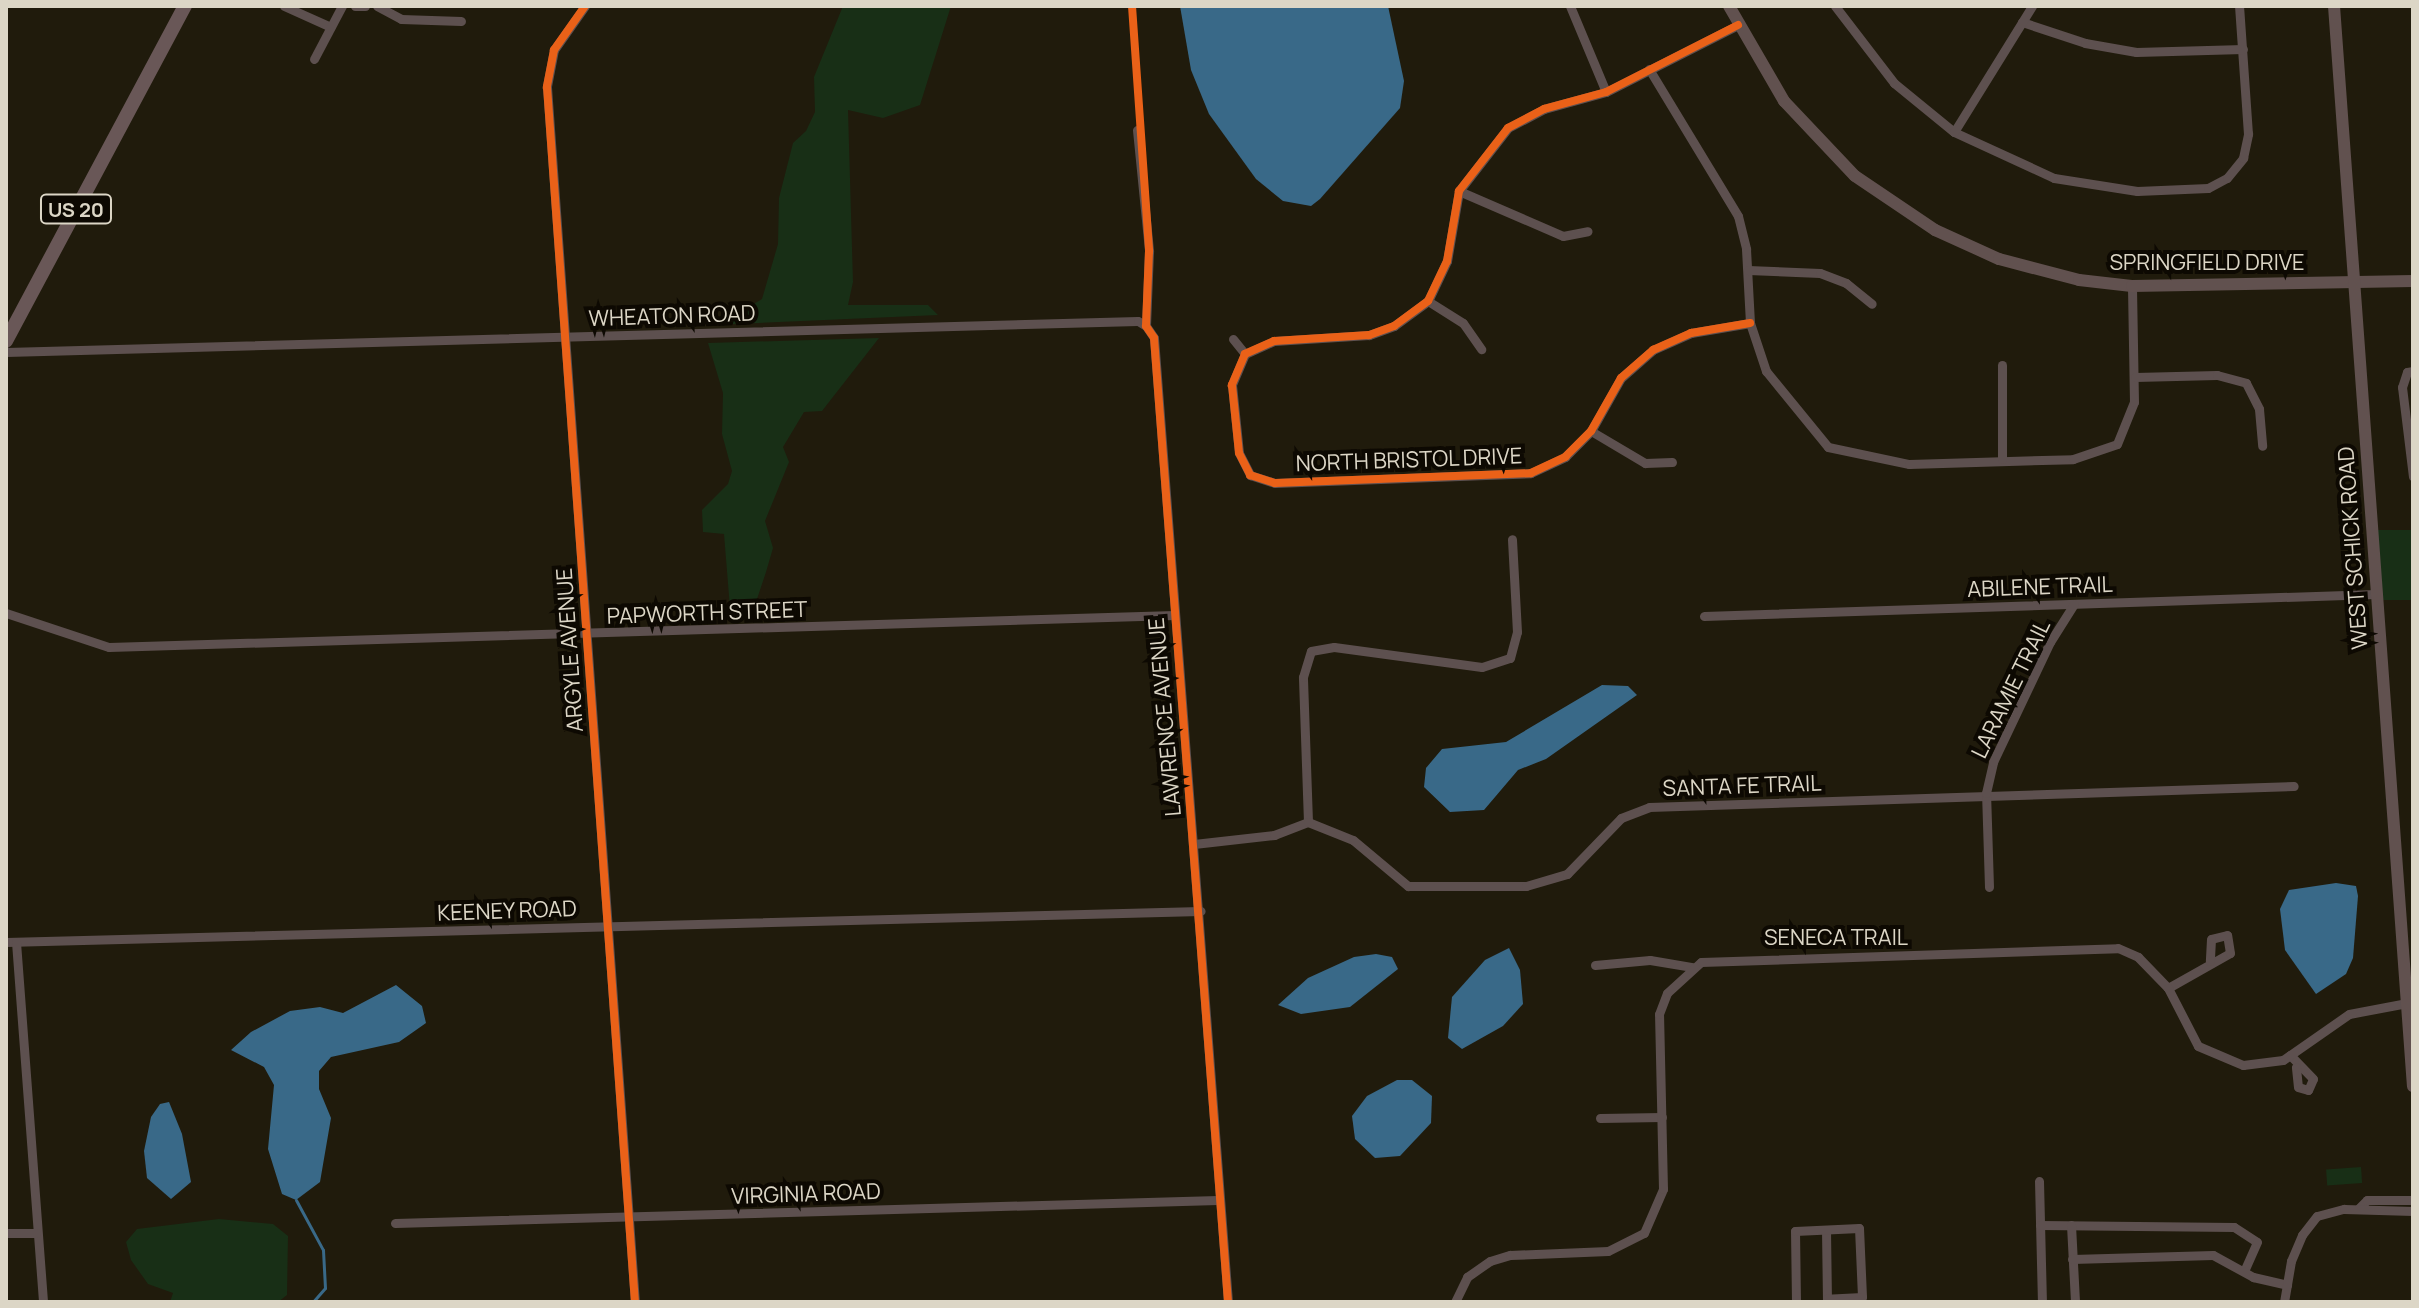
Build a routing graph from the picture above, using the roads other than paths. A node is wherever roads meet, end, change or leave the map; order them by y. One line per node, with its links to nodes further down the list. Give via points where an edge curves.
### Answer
1 (185, 6): 36 (main road, US 20)
2 (284, 6): 17 (street)
3 (342, 6): 17 (street)
4 (355, 6): 5 (street)
5 (365, 6)
6 (377, 6): 14 (street, via 401,19)
7 (585, 6): 34 (street, ARGYLE AVENUE, via 559,40 548,73)
8 (1570, 6): 21 (street)
9 (1729, 6): 16 (street, SPRINGFIELD DRIVE)
10 (1835, 6): 23 (street, via 1894,83)
11 (2032, 6): 15 (street)
12 (2239, 6): 18 (street)
13 (2334, 6): 28 (street, WEST SCHICK ROAD)
14 (461, 21)
15 (2022, 22): 18 (street, via 2085,43 2136,52); 23 (street)
16 (1738, 25): 20 (street); 29 (street, SPRINGFIELD DRIVE, via 1784,101 1818,140 1855,176 1906,213 1999,259 2079,280)
17 (331, 27): 19 (street)
18 (2243, 49): 23 (street, via 2248,134 2243,158 2227,178 2196,191 2091,186 2014,163)
19 (314, 59)
20 (1649, 69): 21 (street); 26 (street, via 1723,185 1742,231)
21 (1606, 92): 24 (street, via 1520,120)
22 (1137, 130): 33 (street, LAWRENCE AVENUE, via 1149,251)
23 (1954, 132)
24 (1459, 191): 25 (street, via 1563,236); 30 (street, via 1447,261)
25 (1588, 231)
26 (1748, 270): 31 (street, via 1820,273 1846,283); 32 (street)
27 (2413, 281): 28 (street, SPRINGFIELD DRIVE)
28 (2353, 283): 29 (street, SPRINGFIELD DRIVE); 49 (street, WEST SCHICK ROAD)
29 (2132, 286): 42 (street)
30 (1428, 301): 37 (street, via 1463,323); 39 (street, via 1394,326 1369,335 1274,341)
31 (1872, 304)
32 (1750, 323): 43 (street, NORTH BRISTOL DRIVE, via 1691,333 1653,350 1621,378); 45 (street, via 1777,388 1828,447 1909,464)
33 (1146, 326): 34 (street, WHEATON ROAD, via 1138,321); 52 (street, LAWRENCE AVENUE, via 1154,338)
34 (568, 337): 38 (street, WHEATON ROAD); 54 (street, ARGYLE AVENUE)
35 (1233, 339): 39 (street)
36 (6, 341)
37 (1481, 349)
38 (6, 352)
39 (1245, 354): 43 (street, NORTH BRISTOL DRIVE, via 1232,385 1236,442 1250,475 1282,483 1509,477 1553,465)
40 (2002, 365): 45 (street)
41 (2410, 372): 47 (street, via 2402,387)
42 (2135, 377): 44 (street, via 2217,375 2246,383 2259,409); 45 (street, via 2134,402 2117,444 2073,459)
43 (1591, 431): 46 (street, via 1645,463)
44 (2262, 446)
45 (2002, 459)
46 (1672, 462)
47 (2413, 476)
48 (1512, 539): 57 (street, via 1517,632 1510,658 1482,667 1334,647 1310,655 1303,677)
49 (2376, 594): 50 (street, ABILENE TRAIL); 67 (street, WEST SCHICK ROAD)
50 (2074, 604): 53 (street, ABILENE TRAIL); 56 (street, LARAMIE TRAIL, via 1999,749)
51 (6, 613): 54 (street, PAPWORTH STREET, via 109,647)
52 (1175, 615): 54 (street, PAPWORTH STREET); 58 (street, LAWRENCE AVENUE)
53 (1704, 616)
54 (587, 635): 61 (street, ARGYLE AVENUE)
55 (2294, 786): 56 (street, SANTA FE TRAIL)
56 (1986, 793): 57 (street, SANTA FE TRAIL, via 1644,808 1621,818 1567,874 1526,886 1408,886 1353,840); 59 (street, LARAMIE TRAIL)
57 (1308, 822): 58 (street, via 1274,835)
58 (1194, 844): 60 (street, LAWRENCE AVENUE)
59 (1989, 887)
60 (1201, 911): 61 (street, KEENEY ROAD); 74 (street, LAWRENCE AVENUE)
61 (608, 926): 62 (street, KEENEY ROAD); 78 (street, ARGYLE AVENUE)
62 (11, 942): 84 (street)
63 (2210, 961): 66 (street)
64 (1595, 965): 65 (street, via 1650,960)
65 (1692, 967): 66 (street, SENECA TRAIL, via 1718,958 2104,946 2138,957); 71 (street, via 1667,993 1659,1014)
66 (2168, 988): 68 (street, SENECA TRAIL, via 2198,1046 2216,1057 2256,1065)
67 (2407, 1003): 68 (street, SENECA TRAIL, via 2349,1014); 70 (street, WEST SCHICK ROAD)
68 (2290, 1055): 69 (street)
69 (2296, 1067)
70 (2413, 1086)
71 (1662, 1117): 72 (street); 92 (street, via 1663,1189 1644,1233 1608,1251 1510,1255 1490,1261 1467,1277)
72 (1600, 1118)
73 (2039, 1181): 80 (street)
74 (1218, 1200): 78 (street, VIRGINIA ROAD); 91 (street, LAWRENCE AVENUE)
75 (2413, 1200): 76 (street, via 2367,1200)
76 (2359, 1208): 77 (street, via 2367,1213); 87 (street, via 2317,1216 2302,1235)
77 (2413, 1211)
78 (628, 1218): 79 (street, VIRGINIA ROAD); 90 (street, ARGYLE AVENUE)
79 (395, 1223)
80 (2040, 1225): 81 (street); 94 (street)
81 (2071, 1225): 85 (street); 86 (street, via 2234,1227 2257,1242)
82 (1826, 1230): 88 (street); 88 (street, via 1859,1228 1862,1297); 93 (street, via 1795,1231)
83 (6, 1233): 84 (street)
84 (36, 1233): 89 (street)
85 (2072, 1259): 86 (street, via 2213,1255); 95 (street)
86 (2244, 1271): 87 (street)
87 (2287, 1285): 96 (street)
88 (1827, 1300)
89 (43, 1302)
90 (635, 1302)
91 (1228, 1302)
92 (1455, 1302)
93 (1796, 1302)
94 (2042, 1302)
95 (2075, 1302)
96 (2284, 1302)

